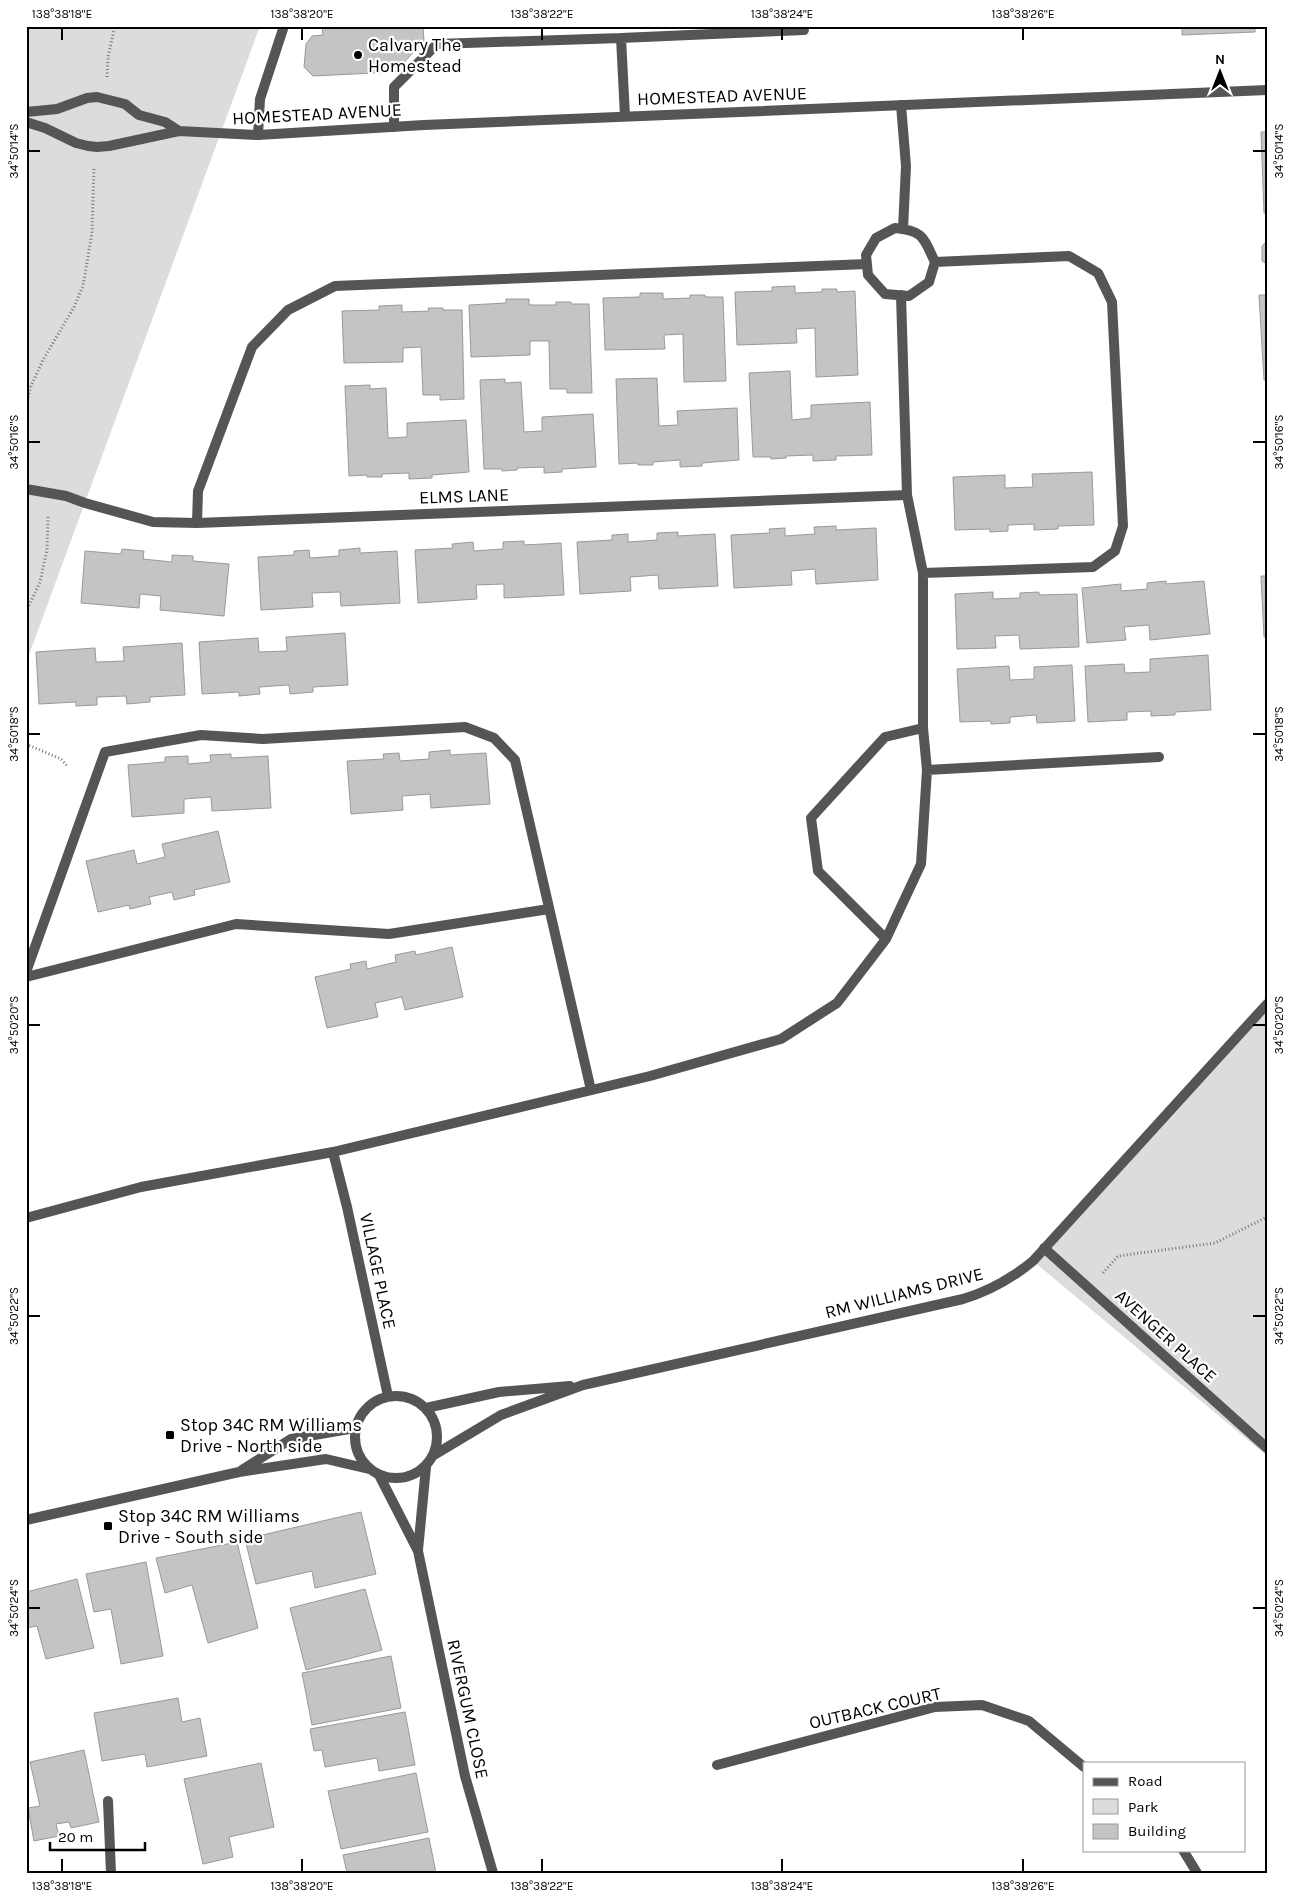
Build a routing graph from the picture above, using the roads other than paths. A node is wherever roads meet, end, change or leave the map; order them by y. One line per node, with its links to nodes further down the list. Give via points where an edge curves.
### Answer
1 (284, 26): 11 (street, via 260,99)
2 (804, 30): 3 (street)
3 (621, 38): 7 (street); 9 (street, via 436,44 394,86)
4 (1267, 90): 5 (street, HOMESTEAD AVENUE)
5 (901, 105): 7 (street, HOMESTEAD AVENUE); 12 (street, via 906,166)
6 (26, 112): 10 (street, HOMESTEAD AVENUE, via 56,109 87,98 104,98 125,104 139,115 165,122)
7 (626, 116): 9 (street, HOMESTEAD AVENUE)
8 (26, 122): 10 (street, HOMESTEAD AVENUE, via 76,143 97,147)
9 (394, 127): 11 (street, HOMESTEAD AVENUE)
10 (179, 131): 11 (street, HOMESTEAD AVENUE)
11 (258, 135)
12 (904, 229): 13 (street, via 923,236); 14 (street, via 895,228 876,238 866,255)
13 (936, 262): 15 (street, via 929,282 909,296); 19 (street, via 1069,256 1098,273 1112,302 1123,526 1115,551 1093,567)
14 (867, 264): 15 (street, via 868,275 885,294); 18 (street, via 335,286 288,310 252,347 198,491)
15 (901, 295): 17 (street)
16 (26, 489): 18 (street, ELMS LANE, via 66,496 152,522)
17 (907, 495): 18 (street, ELMS LANE); 19 (street)
18 (197, 523)
19 (923, 573): 20 (street)
20 (922, 728): 22 (street); 24 (street, via 885,737 811,818 818,871)
21 (1158, 757): 22 (street)
22 (927, 770): 24 (street, via 921,864)
23 (549, 909): 25 (street, via 515,760 494,738 465,727 263,739 201,735 104,752); 26 (street, via 388,934 236,924); 28 (street)
24 (886, 939): 28 (street, via 837,1003 781,1039)
25 (26, 972)
26 (26, 976)
27 (1267, 1004): 31 (street, RM WILLIAMS DRIVE)
28 (591, 1090): 29 (street)
29 (333, 1152): 30 (street, via 141,1187); 33 (street, VILLAGE PLACE, via 348,1207)
30 (26, 1218)
31 (1044, 1248): 32 (street, RM WILLIAMS DRIVE, via 1000,1285 970,1297); 36 (street, AVENGER PLACE)
32 (583, 1385): 34 (street, RM WILLIAMS DRIVE, via 499,1392); 37 (street, RM WILLIAMS DRIVE, via 501,1415)
33 (388, 1396): 34 (street, via 408,1398); 35 (street, via 366,1408)
34 (426, 1408): 37 (street, via 437,1429)
35 (355, 1428): 39 (street, via 357,1452); 40 (street, via 291,1439)
36 (1267, 1448)
37 (434, 1455): 38 (street)
38 (426, 1467): 41 (street, via 412,1476 396,1479); 43 (street, RIVERGUM CLOSE)
39 (369, 1469): 40 (street, via 326,1459); 41 (street)
40 (238, 1472): 42 (street)
41 (379, 1475): 43 (street, RIVERGUM CLOSE)
42 (26, 1520)
43 (418, 1551): 49 (street, RIVERGUM CLOSE, via 465,1776)
44 (717, 1764): 45 (street, OUTBACK COURT, via 935,1707 982,1705 1029,1721)
45 (1083, 1766)
46 (108, 1801): 48 (street)
47 (1183, 1852): 50 (street)
48 (111, 1873)
49 (493, 1873)
50 (1197, 1873)

